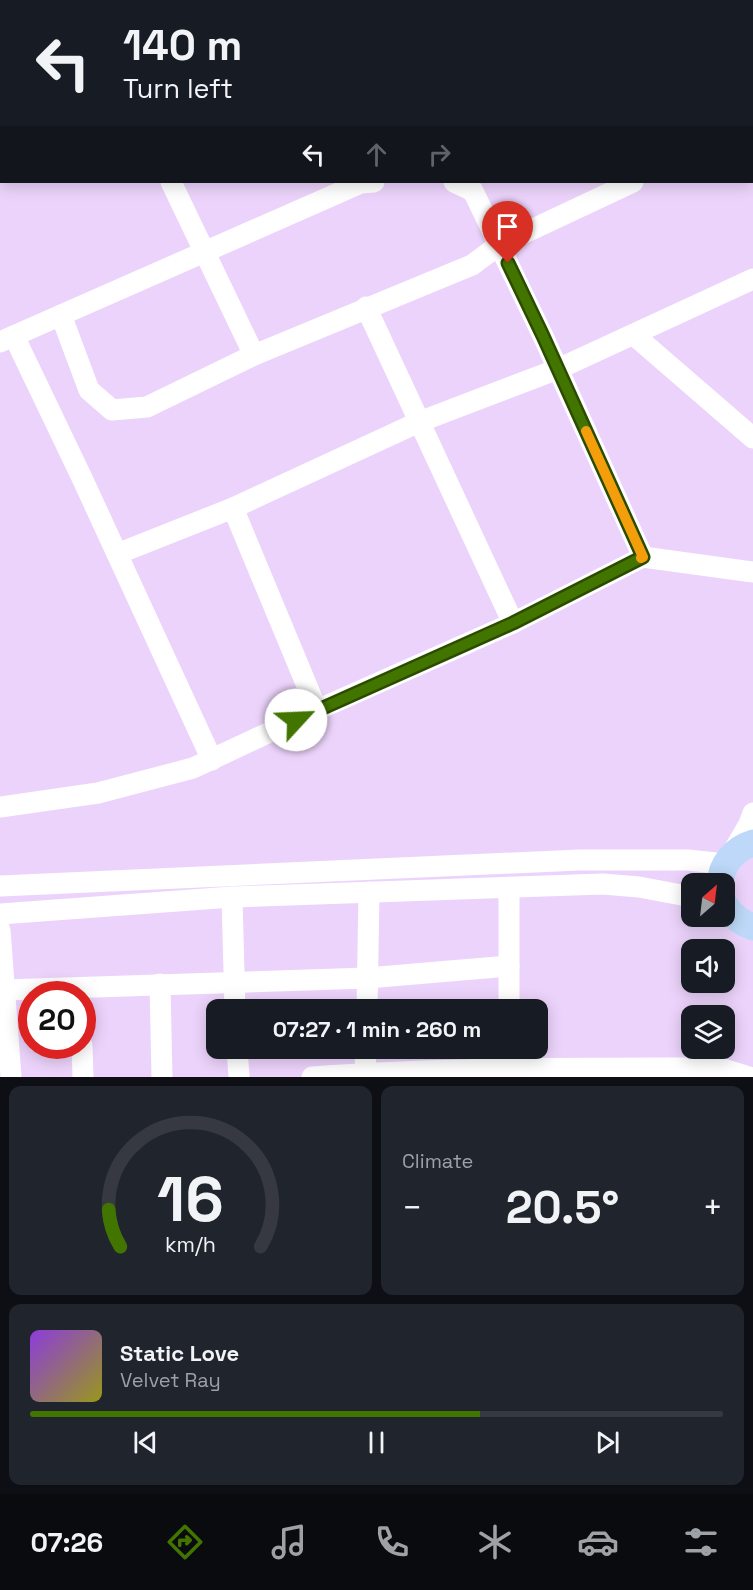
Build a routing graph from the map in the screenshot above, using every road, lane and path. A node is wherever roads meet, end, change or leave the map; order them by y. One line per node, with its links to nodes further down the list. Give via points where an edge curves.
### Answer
1 (171, 183): 6 (street)
2 (361, 183): 6 (street)
3 (456, 183): 5 (street, via 473,191)
4 (631, 183): 5 (street)
5 (499, 244): 8 (street, via 472,265); 13 (street)
6 (204, 252): 9 (street); 12 (street)
7 (753, 279): 10 (street)
8 (366, 307): 12 (street); 14 (street)
9 (61, 315): 11 (street); 12 (street, via 89,390 112,410 147,407)
10 (634, 334): 13 (street); 15 (street)
11 (7, 339): 17 (street)
12 (254, 355)
13 (558, 369): 14 (street); 18 (street)
14 (419, 422): 16 (street); 20 (street)
15 (753, 438)
16 (233, 508): 17 (street); 21 (street)
17 (117, 554): 22 (street)
18 (643, 557): 19 (street); 20 (street)
19 (753, 572)
20 (513, 623): 21 (street)
21 (317, 710): 22 (street)
22 (212, 760): 23 (street, via 98,793)
23 (0, 807)
24 (753, 813): 26 (street)
25 (753, 843): 26 (main road, via 736,852)
26 (724, 869): 27 (street, via 687,860 579,860)
27 (0, 886)
28 (509, 888): 29 (street); 30 (street, via 603,884); 36 (street)
29 (369, 892): 31 (street); 37 (street)
30 (681, 895)
31 (232, 897): 32 (street); 38 (street)
32 (0, 914)
33 (735, 917): 34 (main road)
34 (753, 927)
35 (0, 930): 41 (street)
36 (509, 966): 37 (street); 45 (street)
37 (367, 978): 38 (street); 44 (street)
38 (234, 982): 39 (street); 43 (street)
39 (160, 984): 40 (street); 53 (street)
40 (96, 989)
41 (4, 990): 42 (street); 51 (street)
42 (18, 990)
43 (235, 999)
44 (367, 999)
45 (509, 999)
46 (82, 1059): 52 (street)
47 (238, 1059): 54 (street)
48 (369, 1059): 50 (street)
49 (509, 1065): 50 (street); 56 (street, via 720,1068)
50 (373, 1074): 55 (street)
51 (11, 1077)
52 (83, 1077)
53 (162, 1077)
54 (239, 1077)
55 (312, 1077)
56 (749, 1077)

